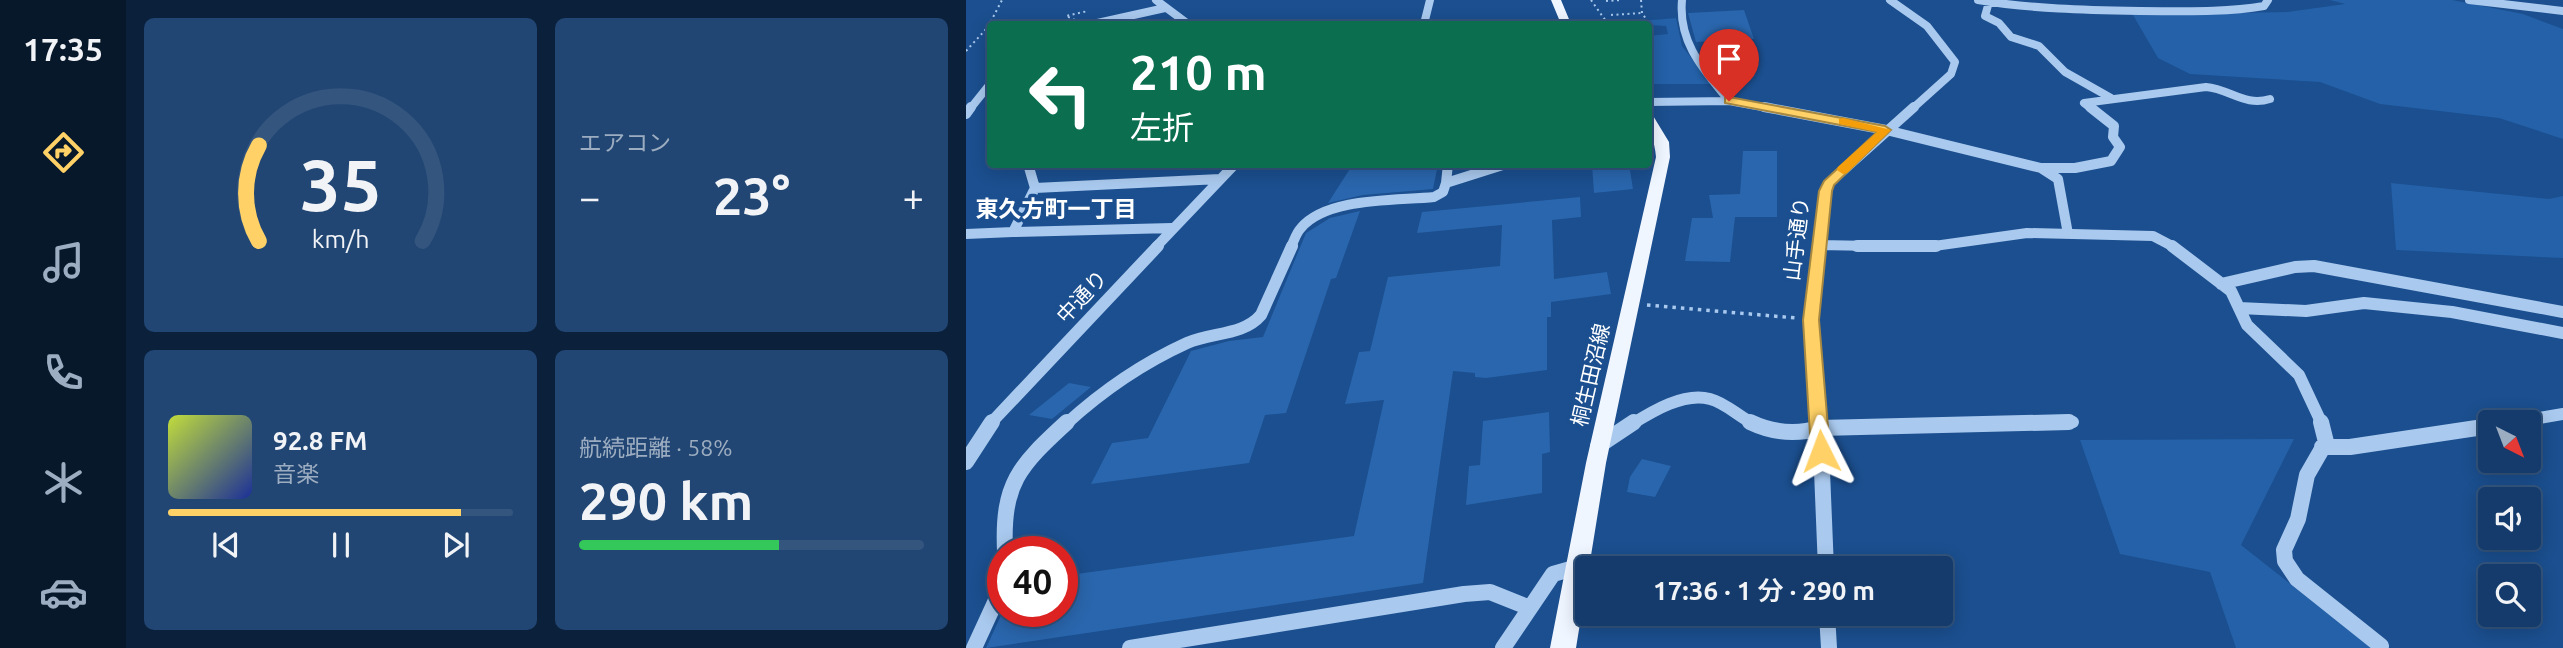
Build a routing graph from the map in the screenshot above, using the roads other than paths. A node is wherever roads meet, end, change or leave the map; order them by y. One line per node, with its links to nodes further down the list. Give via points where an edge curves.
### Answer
1 (1430, 0): 15 (street)
2 (1556, 0): 16 (main road)
3 (1682, 0): 20 (street, via 1686,46)
4 (1889, 0): 24 (street, 山手通り, via 1928,24 1955,62 1951,74)
5 (1978, 0): 10 (street)
6 (2268, 0): 10 (street, via 2264,6 2208,11 2046,8)
7 (2469, 0): 9 (street)
8 (1157, 1): 11 (street)
9 (2478, 1): 12 (street)
10 (1989, 2): 18 (street, via 1985,16 1999,23 2006,34 2039,46 2066,72)
11 (1166, 4): 13 (street); 14 (street)
12 (2563, 11)
13 (1104, 21)
14 (1185, 21)
15 (1425, 21)
16 (1565, 21)
17 (987, 89): 22 (street)
18 (2111, 98): 19 (street, via 2206,86 2251,104); 29 (street, via 2084,103 2113,126 2120,148 2111,161)
19 (2270, 99)
20 (1729, 101): 21 (street); 24 (street)
21 (1652, 103)
22 (966, 114)
23 (1652, 124): 47 (main road, 桐生田沼線, via 1662,142 1663,157)
24 (1885, 130): 29 (street); 37 (street, 山手通り, via 1828,184)
25 (1029, 168): 32 (street)
26 (1230, 168): 30 (street, 中通り)
27 (1448, 168): 31 (street)
28 (1493, 168): 31 (street)
29 (2041, 168): 36 (street, via 2057,179)
30 (1220, 179): 32 (street); 33 (street, 中通り)
31 (1446, 183): 50 (street, via 1443,192 1434,197 1335,209 1308,218 1254,323 1186,343 1148,364 1058,428 1036,451 1014,478 1005,503)
32 (1035, 188): 34 (street)
33 (1172, 228): 34 (street); 49 (street, 中通り, via 988,426)
34 (1013, 232): 35 (street)
35 (966, 234)
36 (2068, 234): 37 (street, via 2009,234 1927,247); 38 (street, via 2153,236)
37 (1819, 245): 45 (street, 山手通り, via 1811,320)
38 (2221, 284): 39 (street, via 2231,291); 40 (street, via 2314,266)
39 (2239, 308): 41 (street, via 2306,311 2364,303 2452,312); 48 (street, via 2247,325 2299,375 2320,416 2326,442)
40 (2563, 312)
41 (2563, 333)
42 (2563, 414): 43 (street)
43 (2541, 418)
44 (2073, 422): 45 (street)
45 (1820, 428): 47 (street, via 1805,434 1774,432 1709,399 1687,399 1624,428); 51 (street, 山手通り)
46 (2478, 428): 48 (street)
47 (1598, 446): 52 (main road, 桐生田沼線)
48 (2322, 447): 56 (street, via 2307,475 2298,519 2284,550 2285,561 2297,579)
49 (966, 462)
50 (1004, 536)
51 (1825, 556)
52 (1574, 568): 53 (street, via 1553,574); 60 (main road, 桐生田沼線)
53 (1530, 608): 58 (street, via 1490,592 1464,594); 59 (street)
54 (987, 620): 57 (street)
55 (1828, 626): 61 (street)
56 (2381, 646)
57 (974, 648)
58 (1130, 648)
59 (1503, 648)
60 (1563, 648)
61 (1829, 648)

